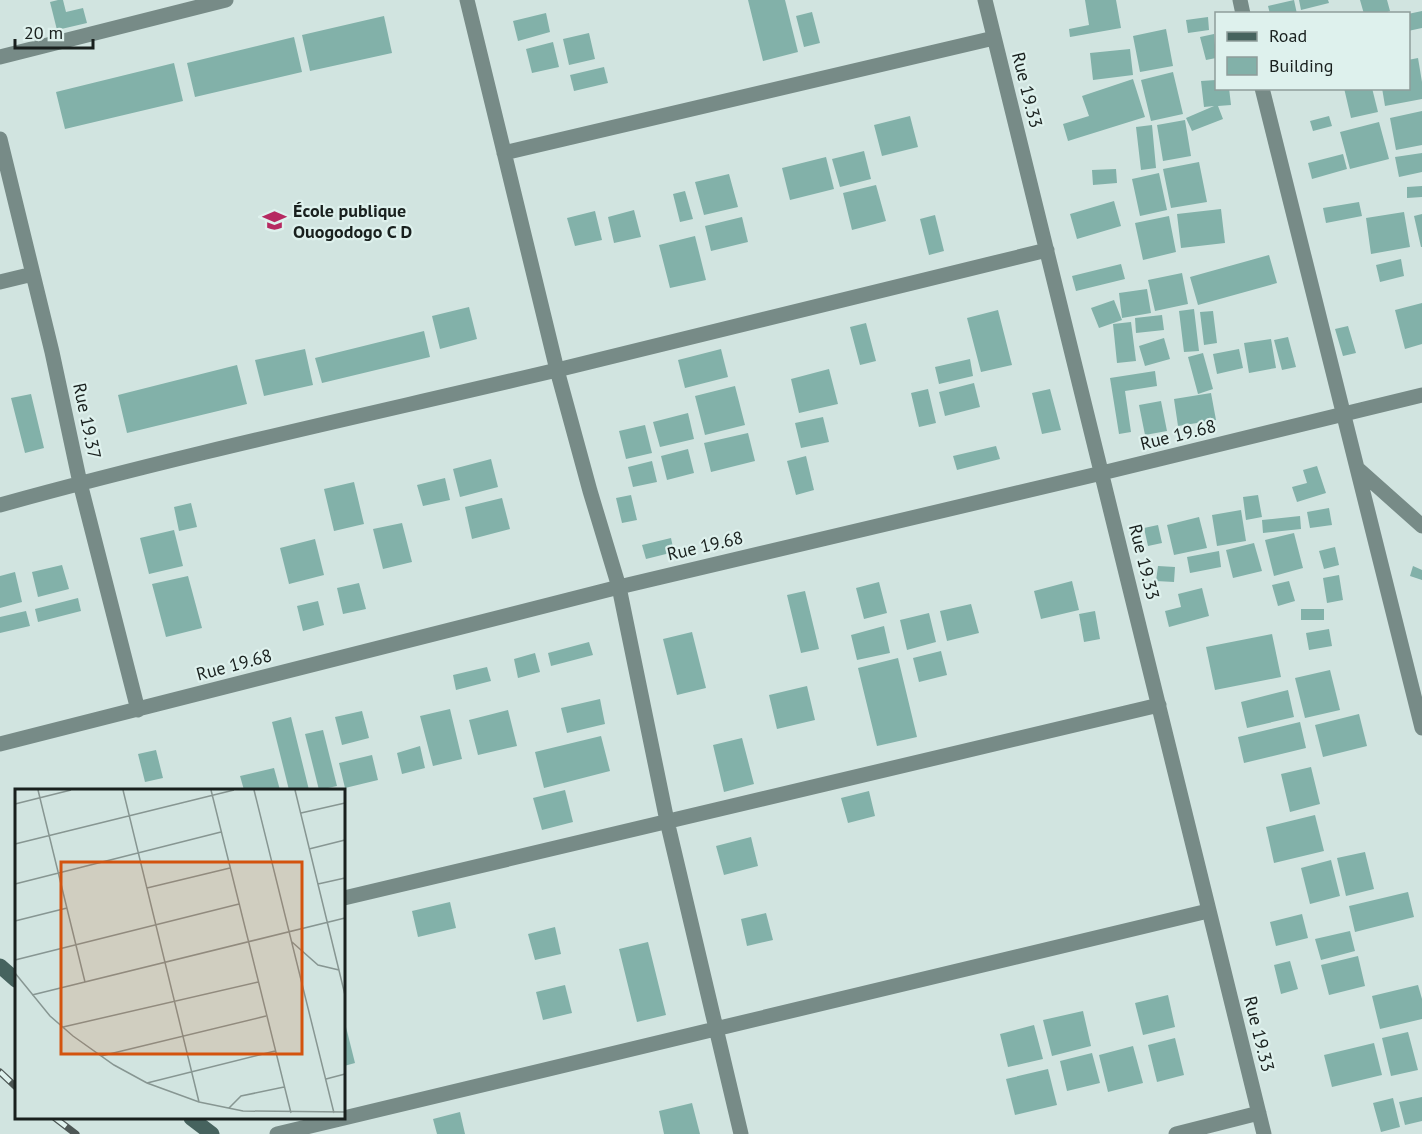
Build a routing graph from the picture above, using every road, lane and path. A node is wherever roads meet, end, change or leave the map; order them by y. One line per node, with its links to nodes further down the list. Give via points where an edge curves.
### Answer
1 (226, 0): 5 (street)
2 (467, 0): 8 (street)
3 (985, 0): 4 (street, Rue 19.33)
4 (994, 38): 8 (street); 9 (street, Rue 19.33)
5 (0, 57)
6 (1262, 90): 14 (street)
7 (0, 139): 10 (street, Rue 19.37)
8 (504, 153): 12 (street)
9 (1047, 250): 12 (street); 16 (street, Rue 19.33)
10 (33, 274): 11 (street); 17 (street, Rue 19.37)
11 (0, 282)
12 (557, 370): 17 (street); 20 (street)
13 (1422, 395): 14 (street, Rue 19.68)
14 (1343, 414): 15 (street); 16 (street, Rue 19.68)
15 (1357, 468): 19 (street); 23 (street)
16 (1102, 473): 20 (street, Rue 19.68); 21 (street, Rue 19.33)
17 (80, 483): 18 (street); 22 (street, Rue 19.37)
18 (0, 505)
19 (1422, 526)
20 (619, 587): 22 (street, Rue 19.68); 25 (street)
21 (1159, 705): 25 (street); 27 (street, Rue 19.33)
22 (138, 710): 24 (street, Rue 19.68)
23 (1422, 728)
24 (0, 744)
25 (667, 820): 26 (street); 30 (street)
26 (345, 898)
27 (1208, 911): 30 (street); 31 (street, Rue 19.33)
28 (0, 966): 29 (main road)
29 (15, 977)
30 (716, 1027): 32 (street); 37 (street)
31 (1259, 1113): 38 (street); 39 (street, Rue 19.33)
32 (345, 1118)
33 (192, 1119): 35 (main road)
34 (339, 1119): 36 (street)
35 (212, 1134)
36 (278, 1134)
37 (741, 1134)
38 (1176, 1134)
39 (1264, 1134)

